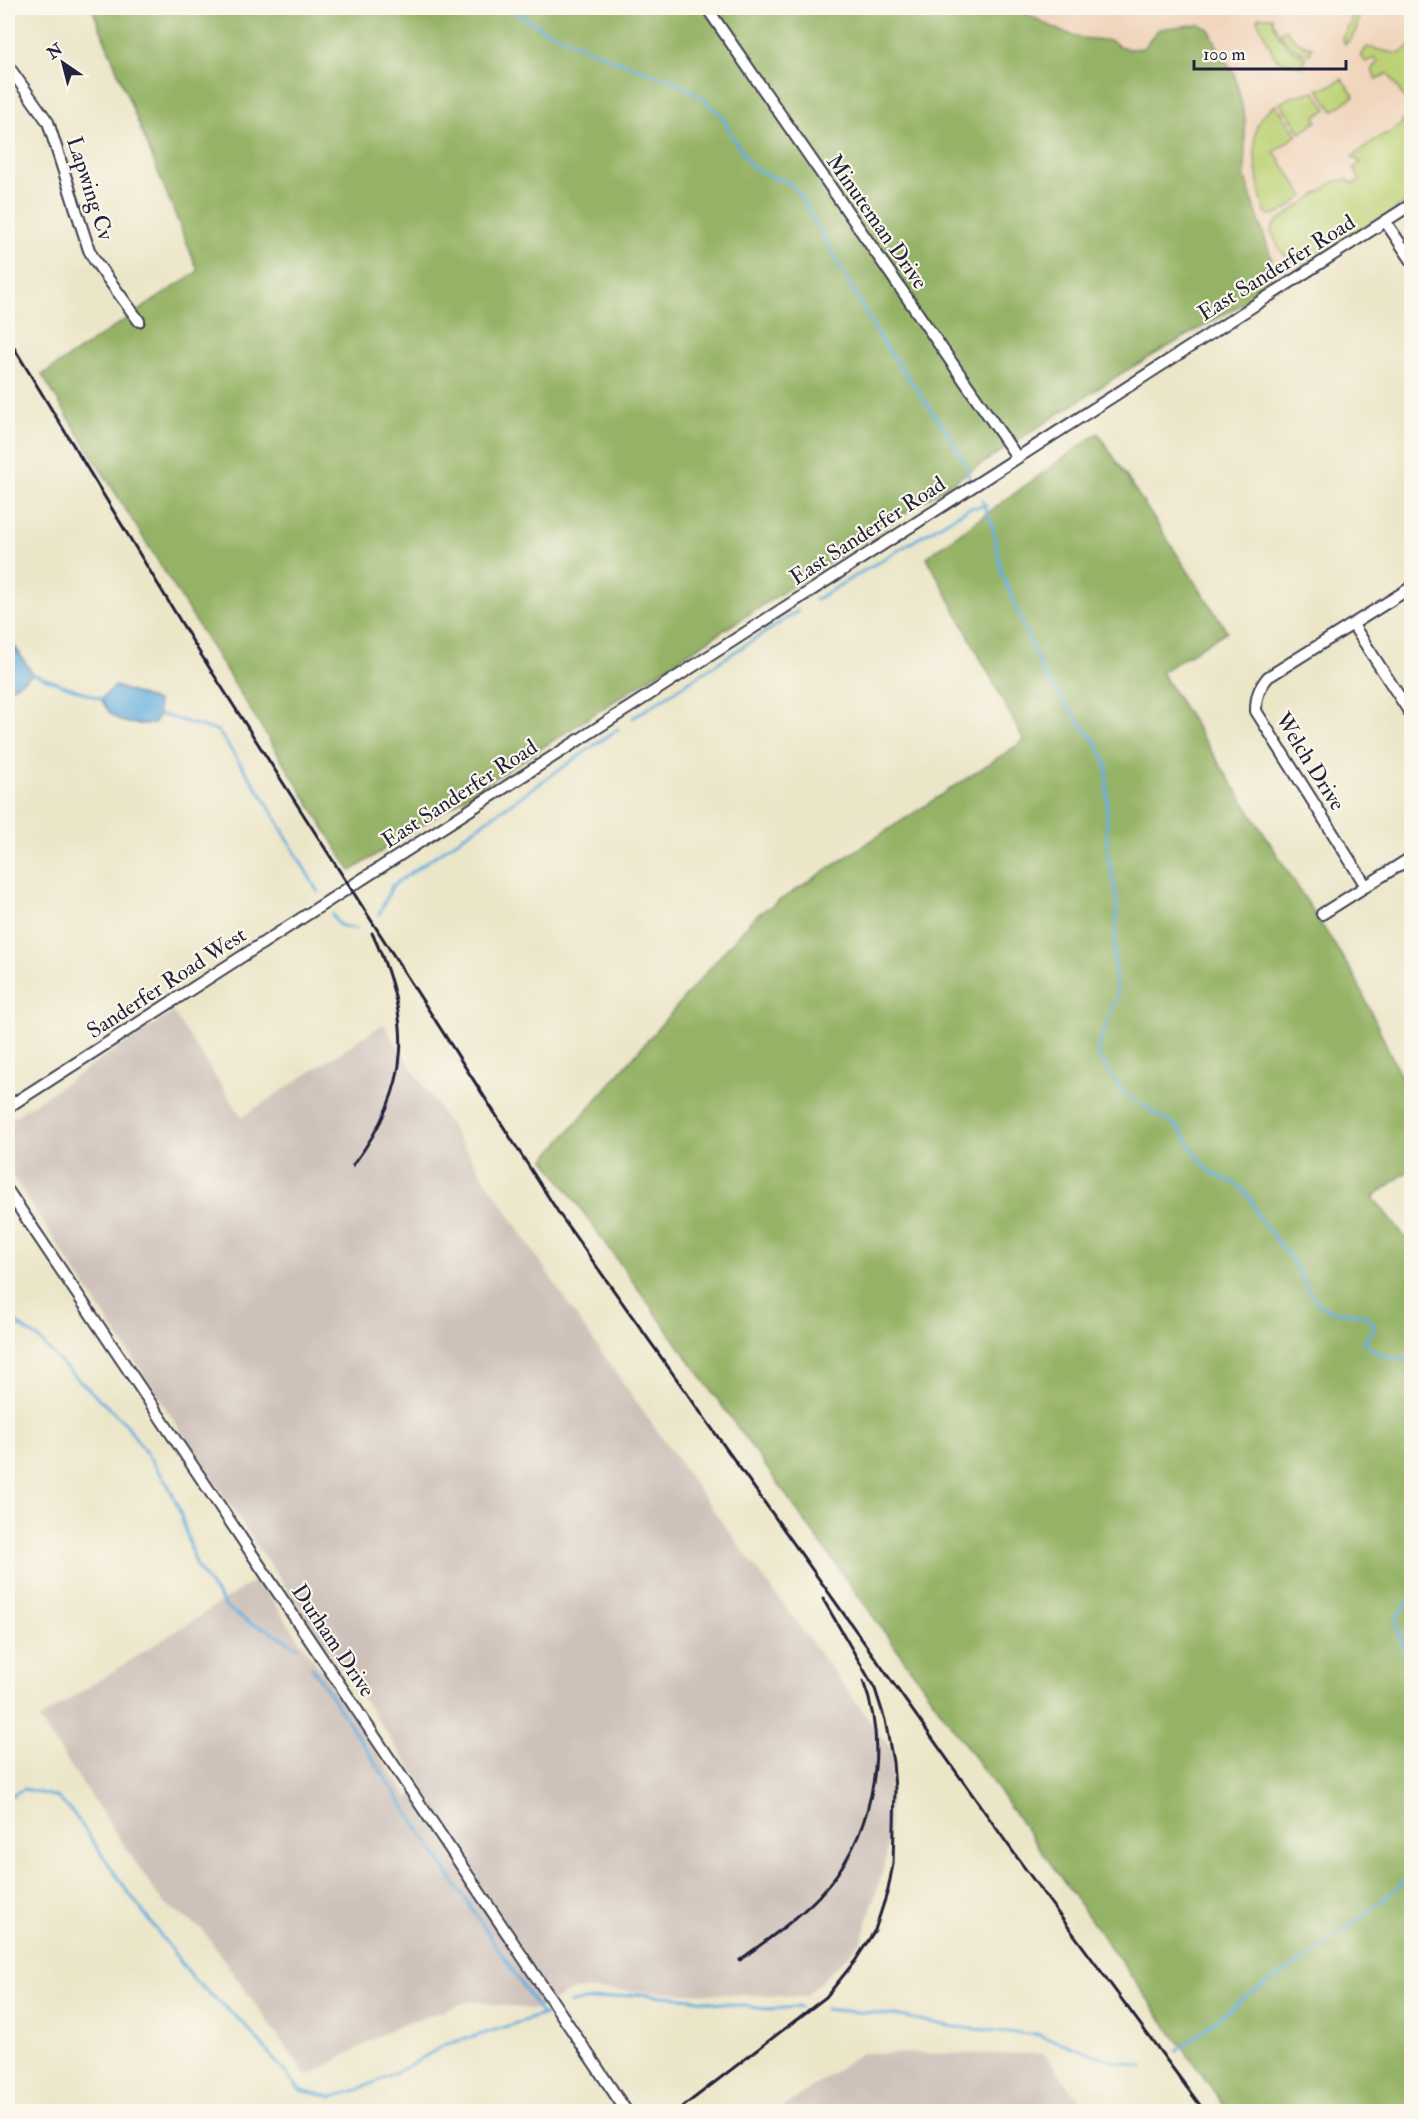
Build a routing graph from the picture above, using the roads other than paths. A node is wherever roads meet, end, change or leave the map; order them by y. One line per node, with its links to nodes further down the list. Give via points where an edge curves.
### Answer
1 (707, 8): 7 (street, Minuteman Drive)
2 (8, 66): 6 (street, Lapwing Cv, via 48,122 95,261)
3 (1412, 204): 4 (street, East Sanderfer Road)
4 (1385, 221): 5 (street); 7 (street, East Sanderfer Road)
5 (1412, 261)
6 (139, 321)
7 (1017, 457): 13 (street, East Sanderfer Road)
8 (1412, 587): 9 (street, Welch Drive)
9 (1353, 625): 10 (street); 12 (street, Welch Drive, via 1268,677 1260,687 1256,711)
10 (1412, 716)
11 (1412, 857): 12 (street)
12 (1366, 886): 14 (street)
13 (345, 890): 15 (street, Sanderfer Road West)
14 (1322, 914)
15 (8, 1107)
16 (8, 1191): 17 (street, Durham Drive)
17 (627, 2112)

